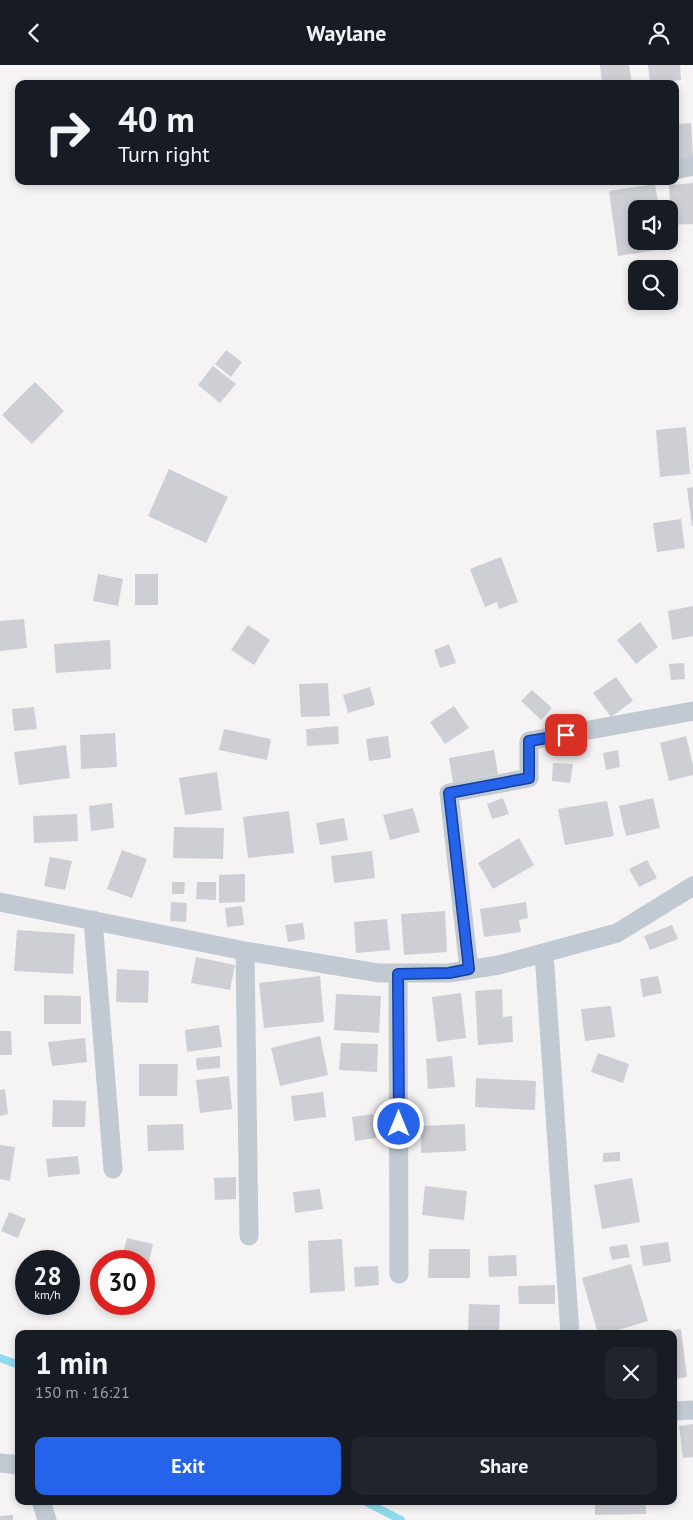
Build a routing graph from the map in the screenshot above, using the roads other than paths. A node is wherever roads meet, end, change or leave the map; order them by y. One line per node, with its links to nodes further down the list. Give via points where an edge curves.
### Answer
1 (693, 166): 2 (street)
2 (679, 169)
3 (693, 711): 9 (street, via 529,741 529,778 449,793)
4 (693, 886): 8 (street, via 617,933)
5 (0, 902): 6 (street)
6 (92, 919): 7 (street); 11 (street)
7 (245, 951): 10 (street); 12 (street)
8 (544, 953): 9 (street, via 500,965); 14 (street)
9 (469, 969): 10 (street, via 449,973)
10 (398, 974): 13 (street)
11 (113, 1169)
12 (249, 1236)
13 (399, 1274)
14 (570, 1330)
15 (693, 1410): 16 (street)
16 (677, 1411)
17 (0, 1463): 18 (street)
18 (15, 1465)
19 (42, 1505): 20 (street)
20 (47, 1520)

